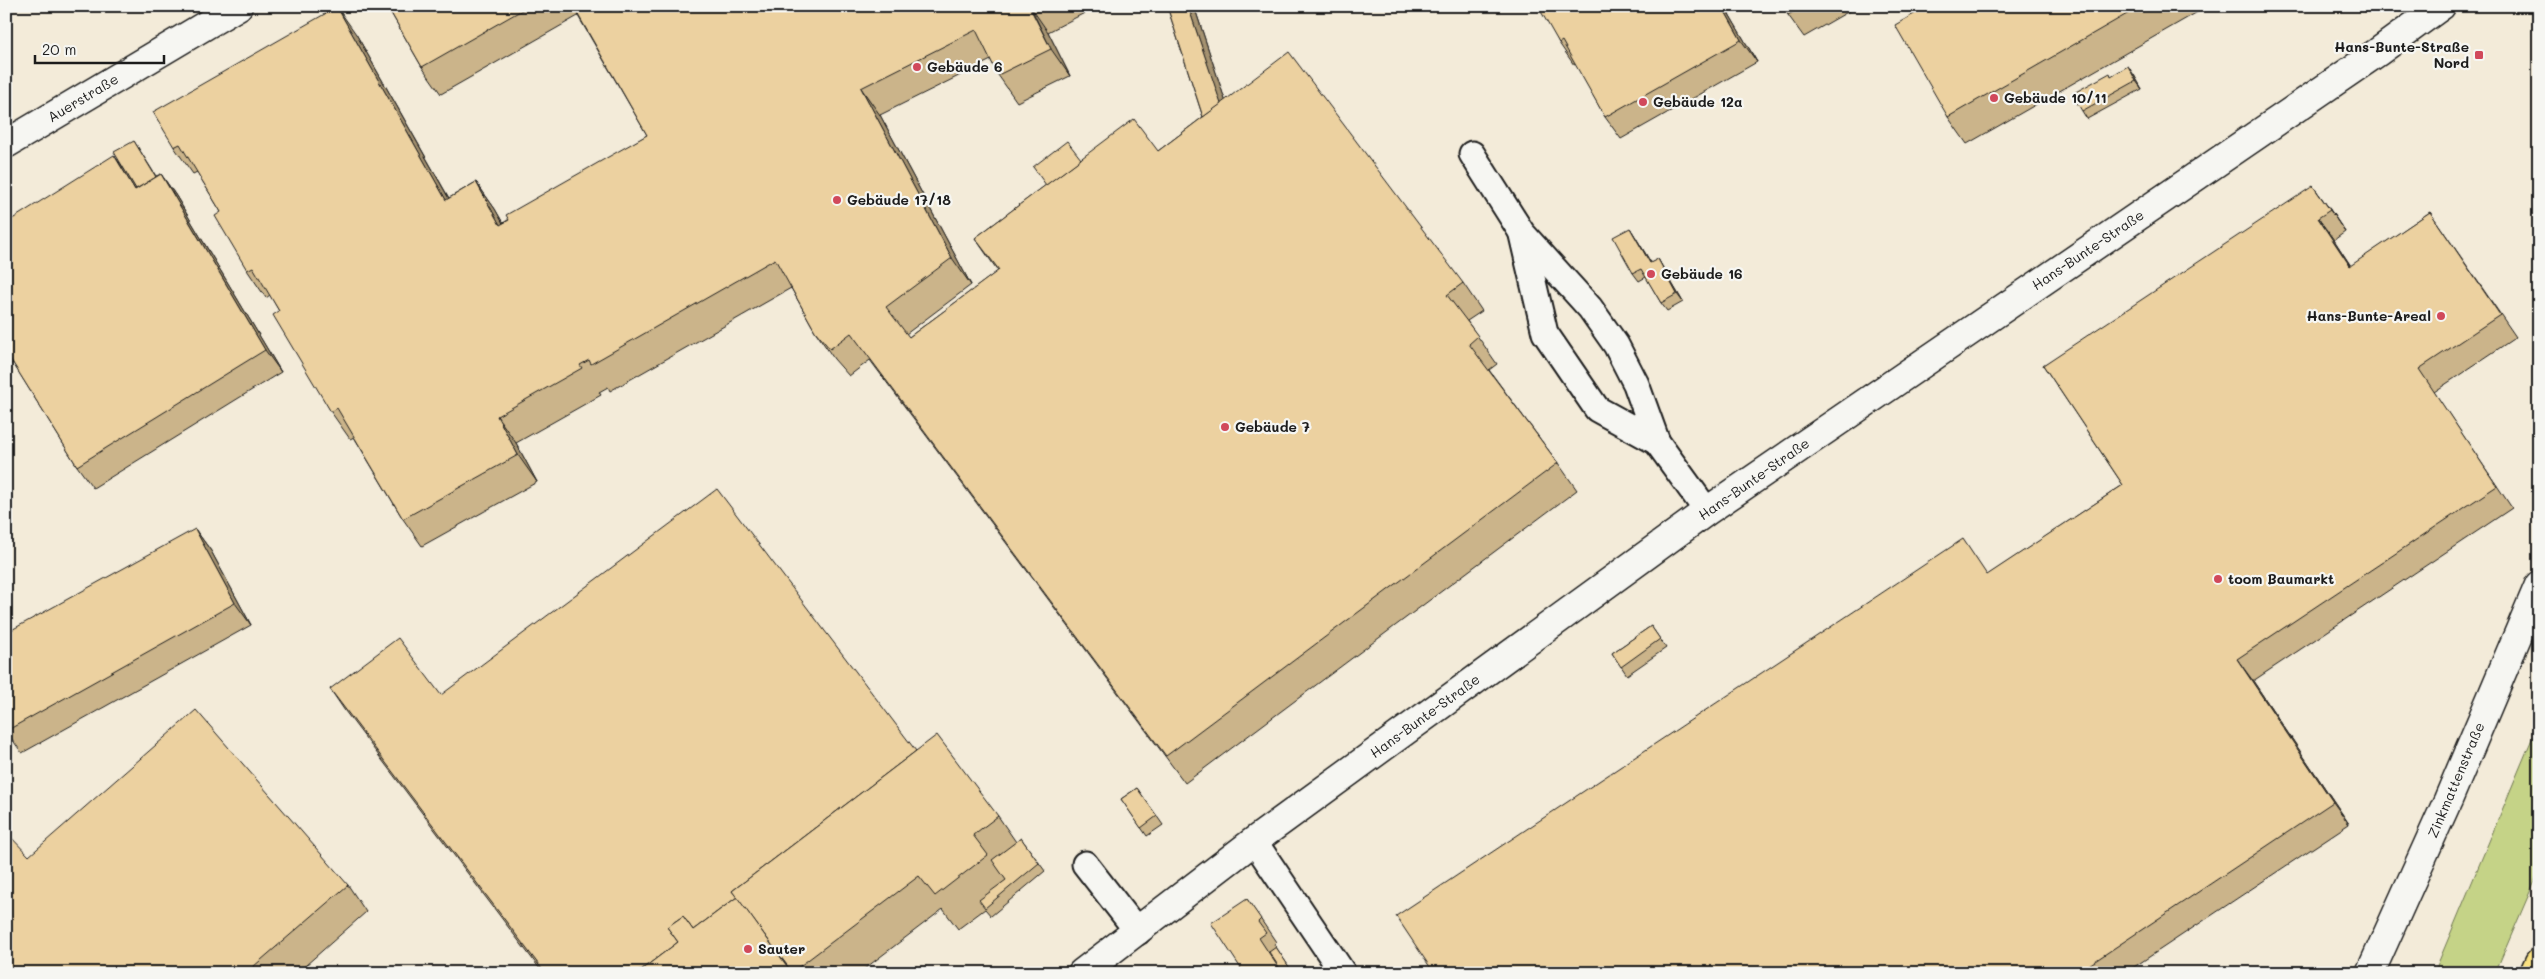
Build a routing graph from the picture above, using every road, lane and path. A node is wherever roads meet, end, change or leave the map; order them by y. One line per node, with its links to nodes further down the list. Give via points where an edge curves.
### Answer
1 (238, 6): 3 (street, Auerstraße)
2 (2441, 6): 7 (street, Hans-Bunte-Straße)
3 (6, 144)
4 (1472, 154): 5 (lane)
5 (1522, 233): 6 (lane, via 1590,308 1616,345 1636,384); 6 (lane, via 1545,333 1597,409)
6 (1656, 442): 7 (lane)
7 (1706, 511): 9 (street, Hans-Bunte-Straße)
8 (2539, 585): 15 (street, Zinkmattenstraße)
9 (1254, 841): 11 (street, Hans-Bunte-Straße); 14 (lane)
10 (1085, 864): 11 (lane)
11 (1138, 932): 13 (street, Hans-Bunte-Straße)
12 (2539, 962): 16 (highway)
13 (1082, 973)
14 (1343, 973)
15 (2370, 973)
16 (2534, 973)

